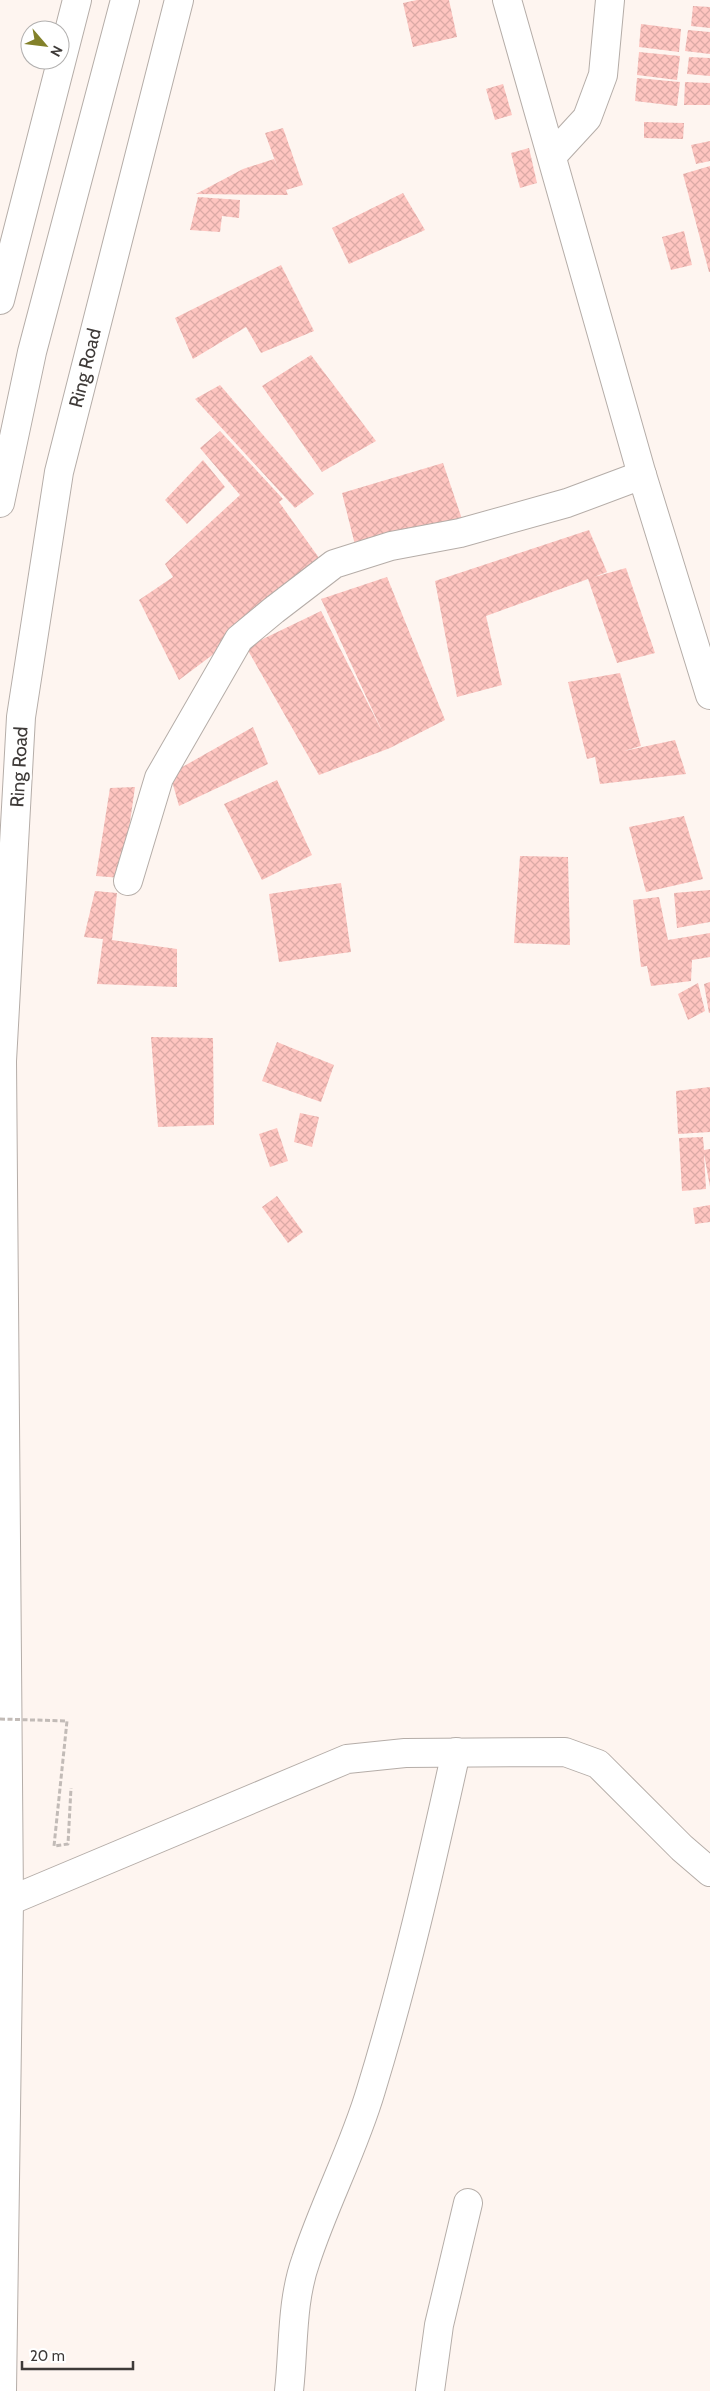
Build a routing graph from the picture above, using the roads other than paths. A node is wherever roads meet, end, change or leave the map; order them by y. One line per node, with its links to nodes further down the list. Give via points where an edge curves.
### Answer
1 (77, 0): 7 (main road)
2 (125, 0): 9 (main road, via 32,352)
3 (179, 0): 14 (main road, Ring Road, via 59,472 22,717 2,1061)
4 (507, 0): 6 (main road)
5 (610, 0): 6 (main road, via 603,74 587,118)
6 (552, 156): 8 (main road)
7 (0, 300)
8 (642, 475): 10 (main road); 11 (main road, via 567,503 460,532 391,546 334,564 274,610 239,639 159,778)
9 (0, 503)
10 (710, 695)
11 (128, 881)
12 (456, 1752): 13 (main road, via 565,1752 598,1764); 14 (main road, via 405,1752 347,1759); 19 (main road, via 388,2036 363,2118 305,2261 293,2318)
13 (710, 1872)
14 (9, 1901): 16 (main road, Ring Road)
15 (468, 2203): 20 (main road, via 439,2325)
16 (2, 2349): 17 (main road, Ring Road); 18 (main road)
17 (2, 2391)
18 (9, 2391)
19 (288, 2391)
20 (430, 2391)

